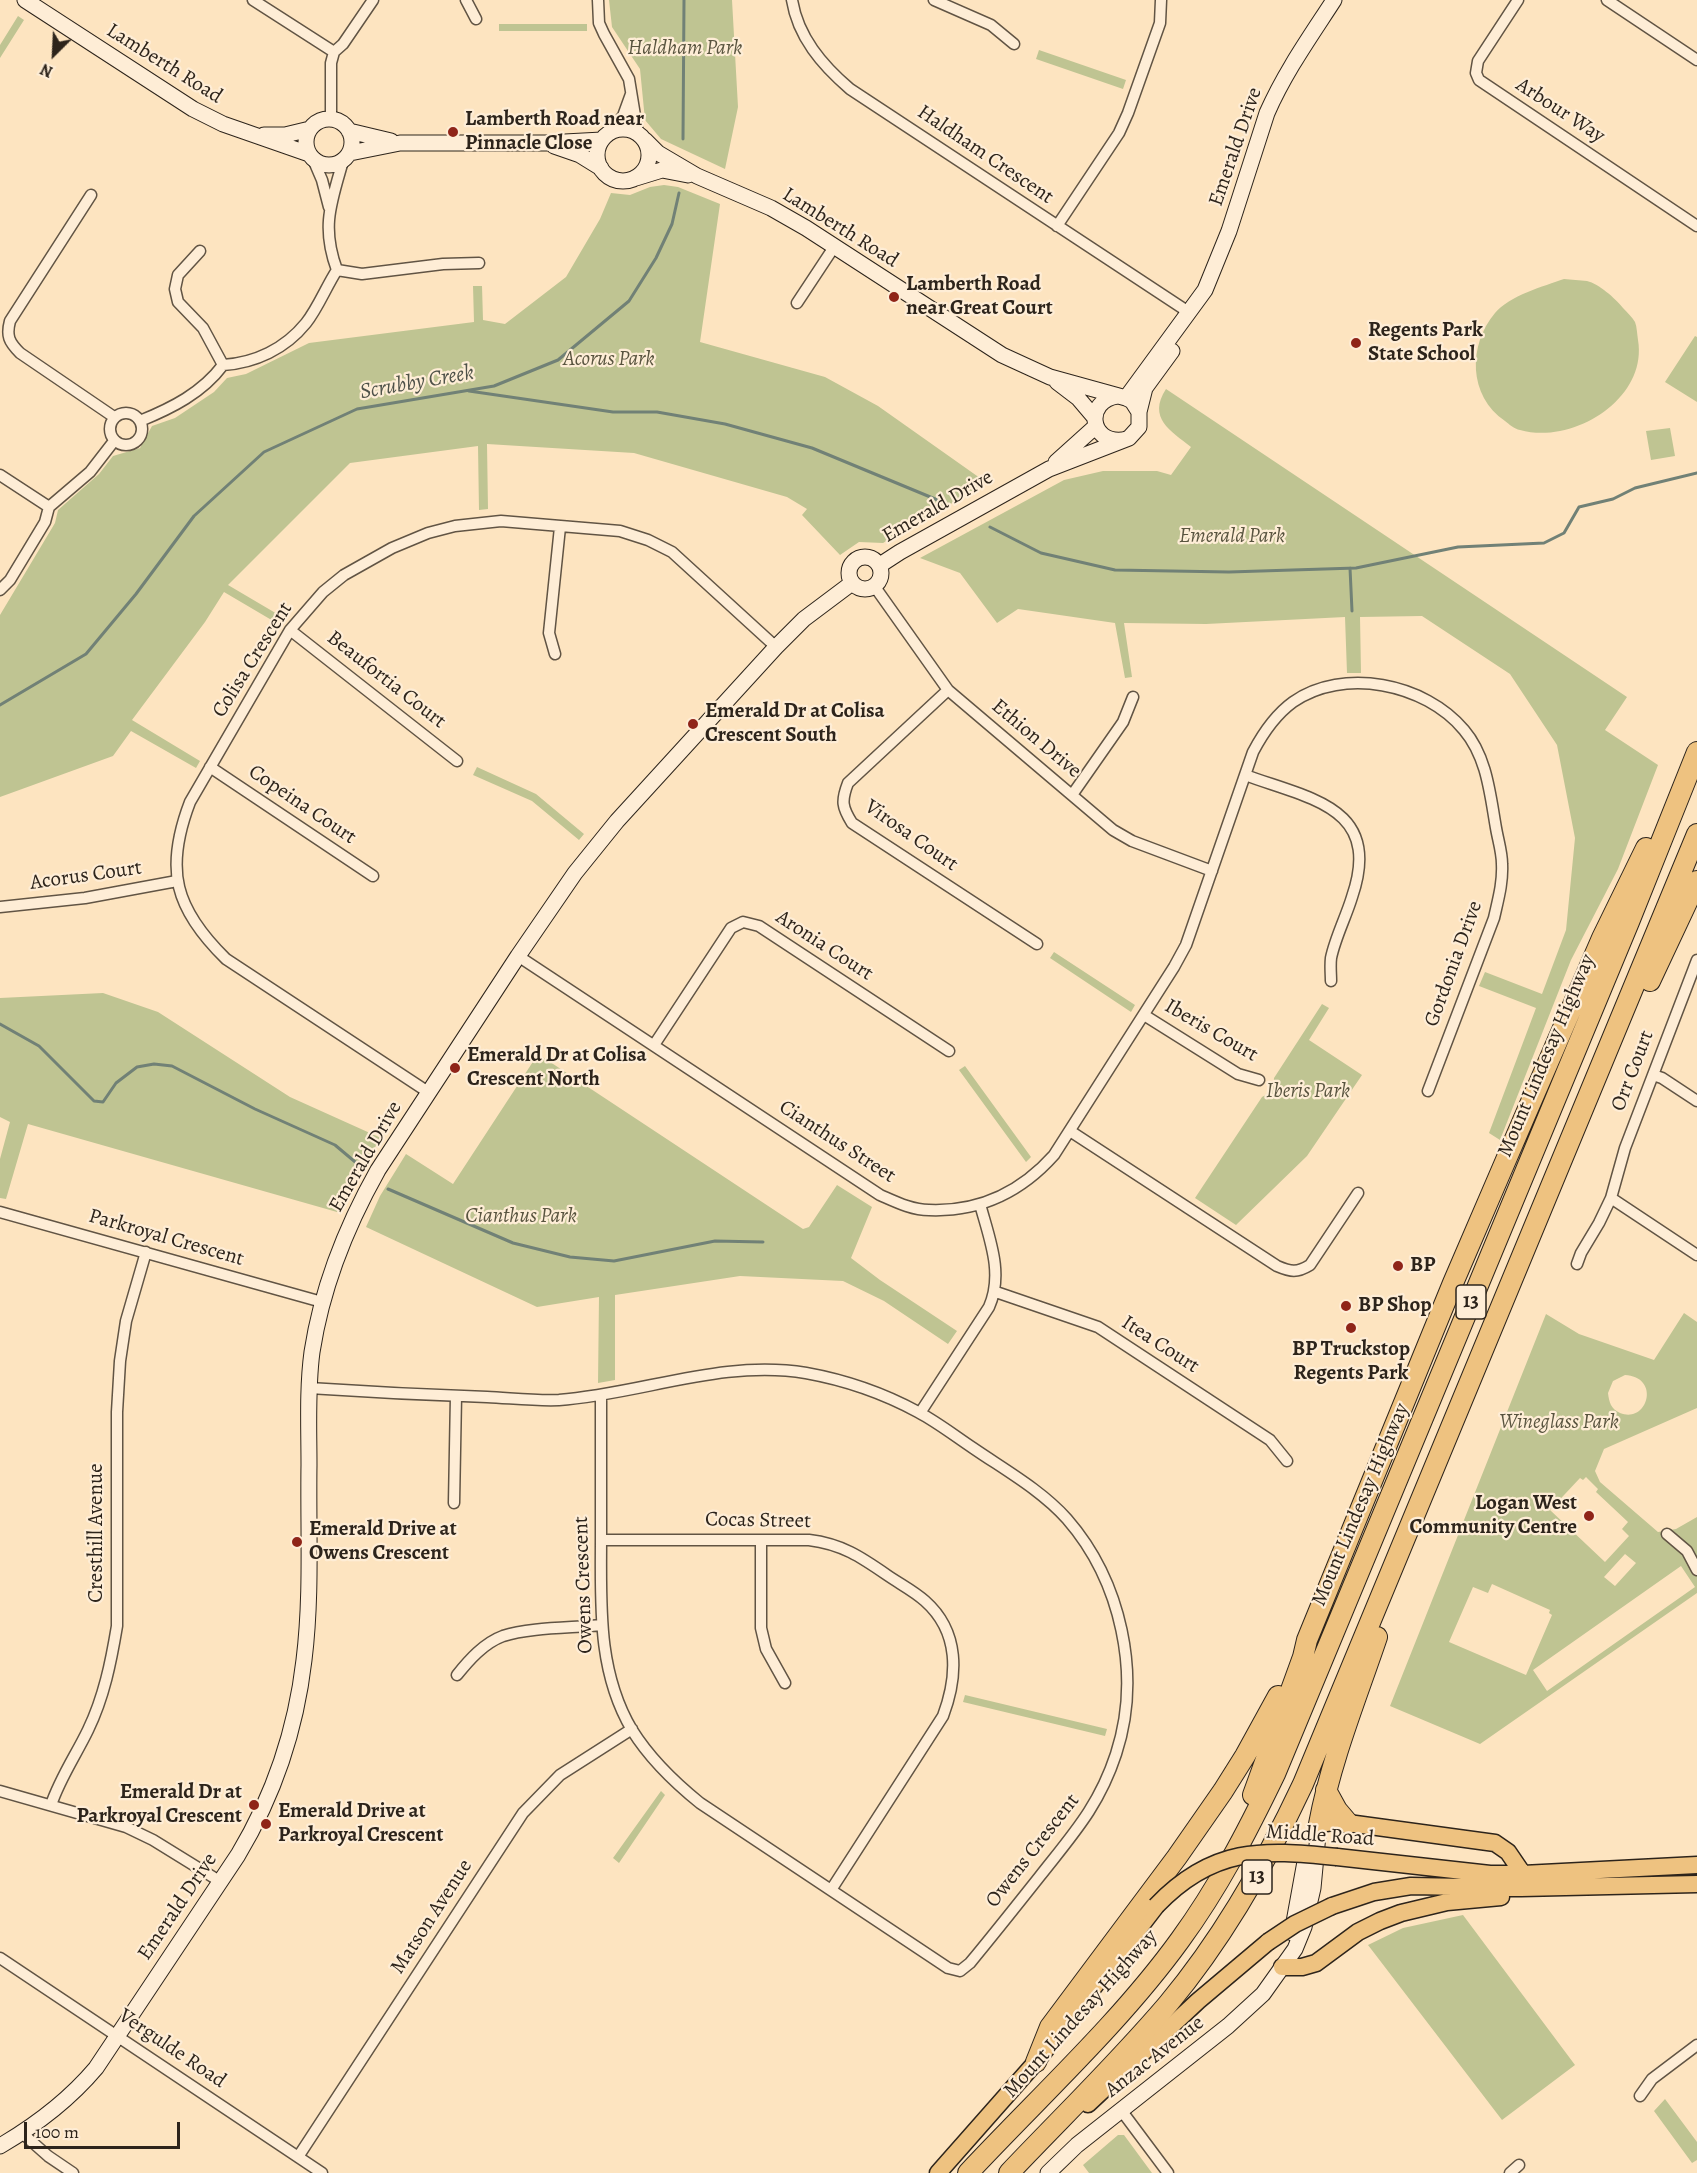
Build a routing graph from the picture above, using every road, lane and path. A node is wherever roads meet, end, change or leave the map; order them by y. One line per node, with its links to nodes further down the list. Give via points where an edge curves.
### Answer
1 (25, 0): 20 (street, Lamberth Road, via 194,110)
2 (253, 0): 14 (street)
3 (373, 0): 14 (street)
4 (466, 0): 12 (street)
5 (598, 0): 16 (street, via 599,23 629,79)
6 (792, 0): 32 (street, Haldham Crescent, via 800,27 830,72)
7 (934, 0): 13 (street, via 991,25)
8 (1161, 0): 32 (street, via 1160,23 1119,133)
9 (1334, 0): 39 (street, Emerald Drive, via 1277,91 1219,260)
10 (1518, 0): 33 (street, Arbour Way, via 1478,61 1479,80)
11 (1606, 0): 15 (street)
12 (476, 19)
13 (1014, 44)
14 (334, 52): 17 (street)
15 (1697, 60)
16 (631, 94): 21 (street, via 623,116); 22 (street)
17 (331, 119): 18 (street, Lamberth Road, via 319,121); 19 (street, Lamberth Road)
18 (310, 129): 20 (street, Lamberth Road); 25 (street, via 306,142)
19 (349, 130): 23 (street, Lamberth Road); 26 (street, via 352,138)
20 (255, 136): 25 (street, Lamberth Road)
21 (605, 136): 22 (street, Lamberth Road, via 624,129); 24 (street, Lamberth Road); 27 (street, via 597,154)
22 (641, 137): 28 (street, Lamberth Road, via 658,153); 29 (street, via 648,147 648,162)
23 (400, 143): 24 (street, Lamberth Road); 26 (street, Lamberth Road)
24 (546, 143): 27 (street, Lamberth Road, via 580,155)
25 (311, 157): 26 (street, Lamberth Road, via 328,165); 31 (street)
26 (346, 157): 31 (street)
27 (600, 168): 29 (street, Lamberth Road, via 619,181)
28 (697, 176): 29 (street, Lamberth Road, via 662,170); 34 (street, Lamberth Road, via 771,208)
29 (634, 178)
30 (92, 195): 44 (street, via 10,321 7,333 10,344 20,354)
31 (329, 207): 37 (street, via 330,250)
32 (1057, 226): 39 (street, Haldham Crescent)
33 (1697, 226)
34 (834, 247): 38 (street); 41 (street, Lamberth Road, via 980,343)
35 (200, 251): 40 (street, via 178,275 175,290 178,303 203,328)
36 (479, 263): 37 (street, via 362,274)
37 (337, 270): 40 (street, via 305,324 289,340 264,356)
38 (797, 303)
39 (1190, 313): 42 (street, Emerald Drive); 43 (street, Emerald Drive, via 1175,345 1145,388)
40 (223, 365): 45 (street, via 201,389)
41 (1050, 376): 42 (street, Lamberth Road); 46 (street, Lamberth Road, via 1078,398)
42 (1122, 397): 43 (street, via 1132,401); 46 (street, Emerald Drive, via 1104,400 1096,411)
43 (1139, 412): 47 (street, Emerald Drive, via 1135,433)
44 (114, 417): 45 (street, via 128,413); 48 (street, via 110,432)
45 (140, 421): 48 (street, via 142,431 138,440 124,445)
46 (1096, 422): 47 (street, via 1099,432 1109,440); 49 (street, Emerald Drive)
47 (1122, 440): 49 (street, Emerald Drive)
48 (114, 441): 51 (street, via 90,472)
49 (1049, 469): 53 (street, Emerald Drive)
50 (0, 476): 51 (street)
51 (50, 507): 56 (street, via 45,522)
52 (560, 527): 57 (street, Colisa Crescent, via 485,522 428,533 344,575 323,592); 58 (street, Colisa Crescent, via 620,531 672,552); 59 (street, via 549,633)
53 (880, 565): 54 (street, via 867,556 857,559 850,567); 55 (street, via 881,579)
54 (852, 583): 55 (street, via 865,590); 58 (street, Emerald Drive, via 804,619)
55 (875, 587): 60 (street, Ethion Drive)
56 (0, 590)
57 (291, 630): 63 (street, Beaufortia Court); 64 (street, Colisa Crescent)
58 (776, 647): 74 (street, Emerald Drive, via 595,847)
59 (555, 654)
60 (948, 690): 66 (street, Ethion Drive); 73 (street, Virosa Court, via 848,783 842,797 844,810 852,823)
61 (1133, 697): 66 (street, via 1123,722)
62 (1694, 760): 108 (highway, via 1672,794 1602,938 1453,1283); 117 (highway, Mount Lindesay Highway / 13, via 1275,1774)
63 (458, 761)
64 (210, 767): 69 (street, Copeina Court); 71 (street, Colisa Crescent, via 180,828)
65 (1245, 775): 68 (street, Gordonia Drive); 76 (street, via 1326,805 1353,829 1360,866 1331,958); 83 (street, Gordonia Drive, via 1263,734 1293,702 1313,692 1358,683 1426,699 1464,730 1478,752 1487,776 1502,862 1501,889 1494,918)
66 (1072, 795): 68 (street, Ethion Drive, via 1132,841)
67 (1697, 834): 80 (highway, 13)
68 (1212, 871): 77 (street, Cianthus Street, via 1186,945)
69 (373, 876)
70 (1697, 880): 80 (highway, via 1625,1034)
71 (177, 881): 72 (street, Acorus Court, via 85,898); 84 (street, Colisa Crescent, via 192,921 226,959)
72 (0, 907)
73 (1037, 944)
74 (518, 956): 78 (street, Cianthus Street); 84 (street, Emerald Drive)
75 (1697, 960): 81 (street, Orr Court)
76 (1331, 981)
77 (1144, 1015): 82 (street, Iberis Court, via 1238,1074); 86 (street, Cianthus Street)
78 (654, 1045): 79 (street, Aronia Court, via 731,928 743,922 759,926); 89 (street, Cianthus Street, via 880,1196 928,1210)
79 (949, 1051)
80 (1602, 1063): 106 (highway, 13)
81 (1653, 1075): 85 (street); 88 (street, Orr Court)
82 (1259, 1080)
83 (1428, 1091)
84 (428, 1092): 95 (street, Emerald Drive, via 360,1202)
85 (1697, 1101)
86 (1070, 1131): 87 (street, via 1290,1272 1310,1265); 89 (street, Cianthus Street, via 1037,1174 1009,1193)
87 (1358, 1193)
88 (1611, 1198): 92 (street); 93 (street, Orr Court)
89 (980, 1204): 94 (street, via 994,1259)
90 (0, 1212): 91 (street, Parkroyal Crescent)
91 (146, 1251): 95 (street, Parkroyal Crescent); 114 (street, Cresthill Avenue, via 126,1321 120,1361 117,1626 111,1661 101,1699)
92 (1697, 1256)
93 (1577, 1264)
94 (996, 1292): 99 (street); 100 (street, Itea Court, via 1098,1328 1270,1440)
95 (322, 1302): 96 (street, Emerald Drive)
96 (309, 1388): 97 (street, Owens Crescent); 120 (street, Emerald Drive, via 308,1592 302,1673 288,1740 272,1788)
97 (456, 1396): 98 (street, Owens Crescent, via 555,1400); 101 (street)
98 (601, 1396): 99 (street, Owens Crescent, via 726,1371 804,1373 884,1395); 103 (street, Owens Crescent)
99 (920, 1413): 122 (street, Owens Crescent, via 1036,1491 1087,1545 1115,1604 1124,1638 1126,1702 1122,1734 1105,1783 1088,1815 960,1971 948,1968)
100 (1287, 1461)
101 (454, 1503)
102 (1667, 1534): 105 (street, via 1687,1551)
103 (601, 1540): 104 (street, Cocas Street); 107 (street, Owens Crescent)
104 (761, 1540): 110 (street, via 761,1628 766,1649); 122 (street, Cocas Street, via 830,1542 853,1552 926,1602 942,1622 952,1646 951,1694 943,1716)
105 (1697, 1570)
106 (1388, 1579): 112 (highway, via 1381,1626); 130 (highway, 13, via 1303,1784 1249,1891 1169,2003)
107 (601, 1625): 109 (street, via 502,1637 470,1658); 111 (street, Owens Crescent, via 608,1670)
108 (1307, 1640): 117 (highway, via 1247,1810); 127 (highway, via 1223,1791 1050,2027)
109 (457, 1675)
110 (785, 1683)
111 (632, 1729): 122 (street, Owens Crescent, via 672,1780 700,1803); 133 (street, Matson Avenue, via 560,1775 523,1813)
112 (1326, 1790): 115 (highway); 116 (highway)
113 (0, 1791): 114 (street)
114 (51, 1805): 120 (street, via 126,1827)
115 (1348, 1823): 116 (main road); 119 (main road, via 1495,1843 1508,1852)
116 (1319, 1824): 124 (street, Anzac Avenue, via 1307,1840 1300,1898)
117 (1247, 1833): 138 (highway, Mount Lindesay Highway / 13, via 1197,1917 1167,1958)
118 (1697, 1865): 119 (main road, Middle Road)
119 (1522, 1881): 121 (main road, Middle Road); 124 (main road, via 1504,1897 1447,1902 1401,1913 1358,1932 1316,1963); 127 (main road, Middle Road, bridge, via 1285,1852 1246,1854 1201,1870 1156,1906); 130 (main road, Middle Road, bridge, via 1411,1886 1374,1892 1295,1924 1198,2001 1080,2110)
120 (221, 1882): 125 (street, Emerald Drive)
121 (1697, 1884)
122 (831, 1890)
123 (0, 1958): 125 (street, Vergulde Road)
124 (1282, 1967): 129 (street, Anzac Avenue, via 1249,2008)
125 (117, 2036): 131 (street, Emerald Drive, via 78,2089); 133 (street, Vergulde Road)
126 (1697, 2045): 128 (street, via 1652,2079)
127 (1036, 2061): 137 (main road, Middle Road)
128 (1640, 2096)
129 (1121, 2110): 140 (street, Anzac Avenue); 141 (street)
130 (1052, 2128): 139 (highway, 13)
131 (22, 2133): 132 (street, Emerald Drive); 135 (street)
132 (0, 2146)
133 (298, 2157): 136 (street, Vergulde Road)
134 (1519, 2165): 142 (street)
135 (73, 2173)
136 (322, 2173)
137 (938, 2173)
138 (968, 2173)
139 (1009, 2173)
140 (1048, 2173)
141 (1168, 2173)
142 (1510, 2173)

